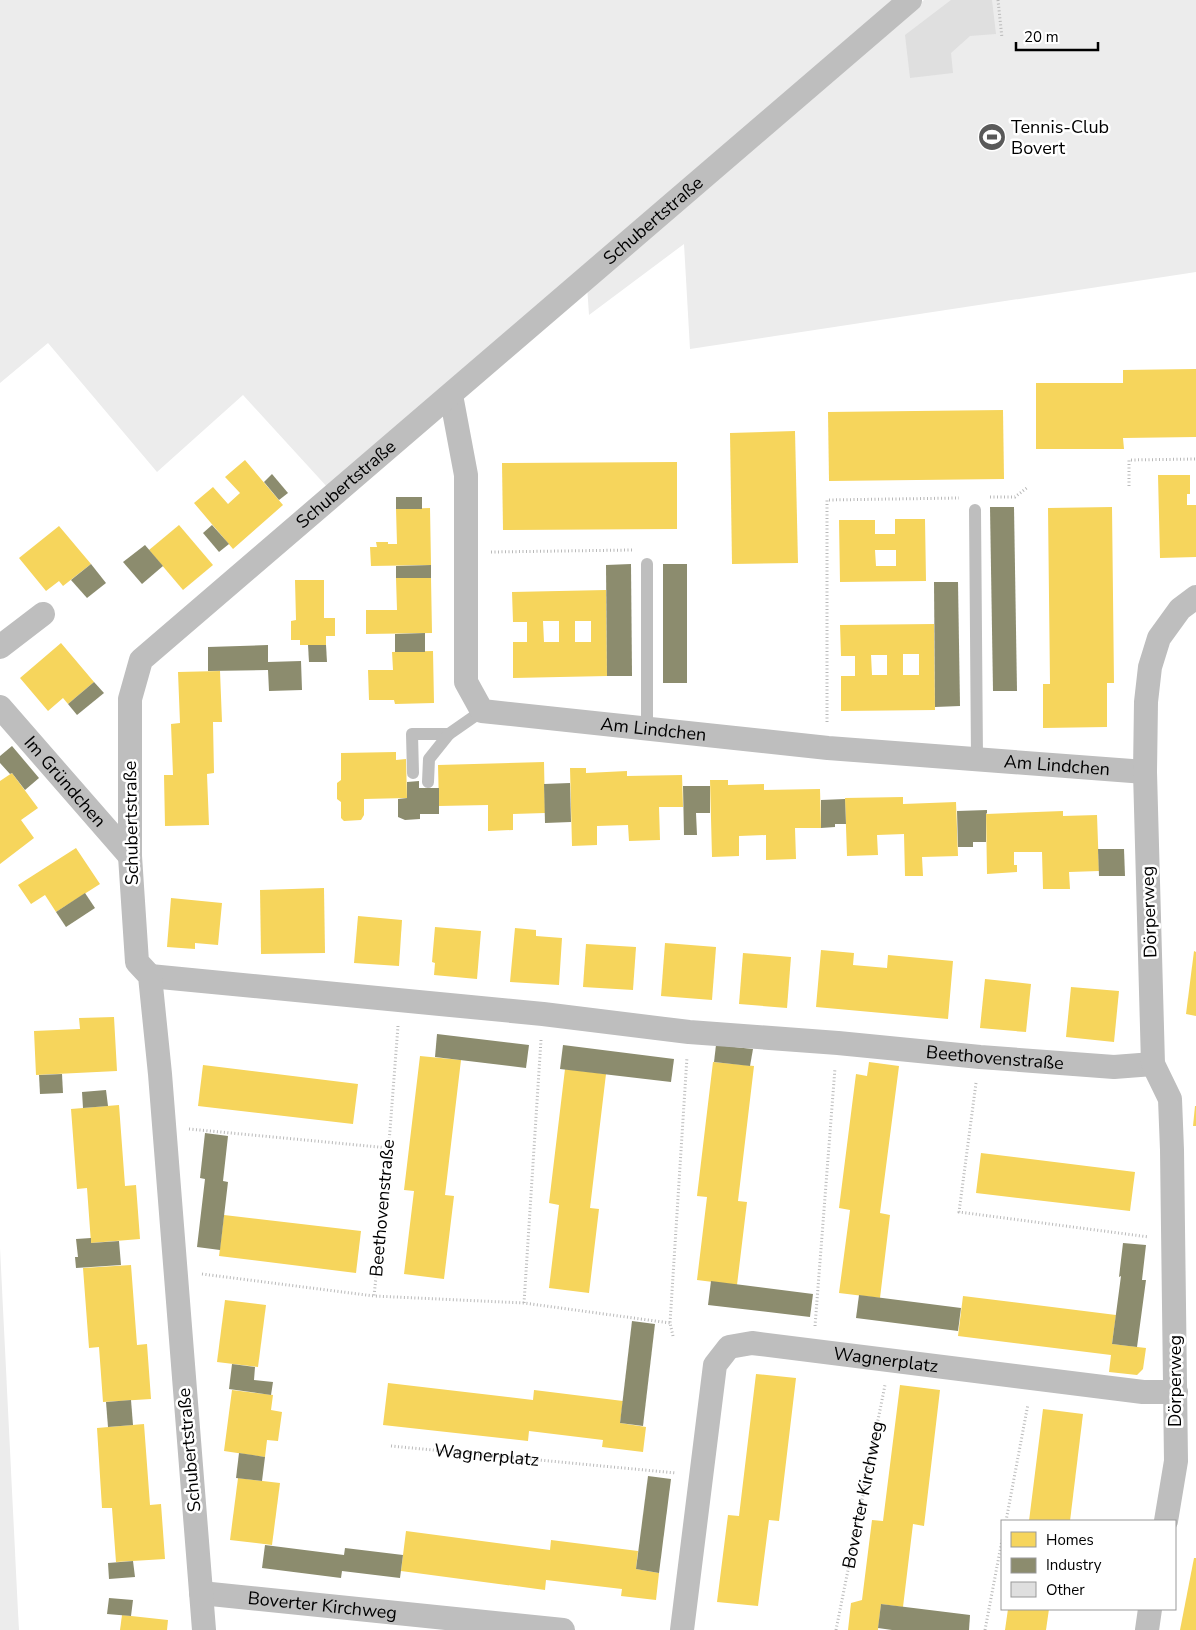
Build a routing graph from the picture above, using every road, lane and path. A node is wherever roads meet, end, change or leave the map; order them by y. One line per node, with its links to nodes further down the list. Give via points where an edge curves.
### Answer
1 (910, 0): 4 (street, Schubertstraße)
2 (998, 0): 3 (path)
3 (1002, 38)
4 (451, 395): 11 (street, via 466,475); 25 (street, Schubertstraße, via 141,660 130,699)
5 (1196, 459): 6 (path, via 1128,460)
6 (1129, 486)
7 (1028, 487): 8 (path, via 1015,497)
8 (985, 497)
9 (965, 498): 20 (path, via 827,500)
10 (975, 510): 21 (lane)
11 (466, 552): 12 (path, via 638,550 646,554); 17 (street, via 466,682)
12 (647, 564): 18 (lane)
13 (1196, 597): 22 (street, Dörperweg, via 1180,610 1159,638 1150,667)
14 (43, 614): 15 (street)
15 (0, 647)
16 (0, 707): 25 (street, Im Gründchen)
17 (482, 711): 18 (street, Am Lindchen); 19 (lane)
18 (647, 729): 20 (street, Am Lindchen)
19 (449, 734): 23 (lane, via 412,734); 24 (lane, via 429,759)
20 (828, 748): 21 (street, Am Lindchen)
21 (977, 760): 22 (street, Am Lindchen)
22 (1145, 772): 32 (street, Dörperweg)
23 (413, 773)
24 (428, 782)
25 (130, 856): 26 (street, Schubertstraße, via 137,962)
26 (150, 976): 27 (street, Beethovenstraße); 33 (street, Schubertstraße)
27 (400, 1000): 28 (street, Beethovenstraße); 34 (path, Beethovenstraße)
28 (543, 1014): 29 (street, Beethovenstraße); 38 (path)
29 (689, 1032): 30 (street, Beethovenstraße); 39 (path)
30 (838, 1043): 31 (street, Beethovenstraße); 41 (path)
31 (980, 1057): 32 (street, Beethovenstraße, via 1114,1067); 35 (path, via 960,1212)
32 (1153, 1064): 35 (street, Dörperweg, via 1170,1099)
33 (163, 1126): 34 (path); 36 (street, Schubertstraße)
34 (388, 1148): 37 (path, Beethovenstraße)
35 (1174, 1240): 44 (street, Dörperweg)
36 (174, 1271): 37 (path); 50 (street, Schubertstraße)
37 (374, 1296): 38 (path, Beethovenstraße)
38 (524, 1303): 39 (path, Beethovenstraße)
39 (670, 1323): 40 (path)
40 (672, 1336)
41 (813, 1350): 42 (street, Wagnerplatz); 46 (street, Wagnerplatz, via 752,1343 729,1348 715,1365)
42 (890, 1360): 43 (street, Wagnerplatz); 56 (path, Boverter Kirchweg)
43 (1033, 1379): 44 (street, Wagnerplatz, via 1143,1392); 47 (path)
44 (1176, 1392): 48 (street, Dörperweg, via 1176,1461)
45 (391, 1446): 46 (path, Wagnerplatz)
46 (702, 1476): 55 (street, Wagnerplatz)
47 (1006, 1520)
48 (1166, 1520)
49 (1001, 1545): 57 (path)
50 (201, 1593): 52 (street, Boverter Kirchweg); 53 (street, Schubertstraße)
51 (1150, 1610): 58 (street)
52 (444, 1624): 54 (street, Boverter Kirchweg)
53 (204, 1630)
54 (563, 1630)
55 (682, 1630)
56 (836, 1630)
57 (985, 1630)
58 (1147, 1630)

